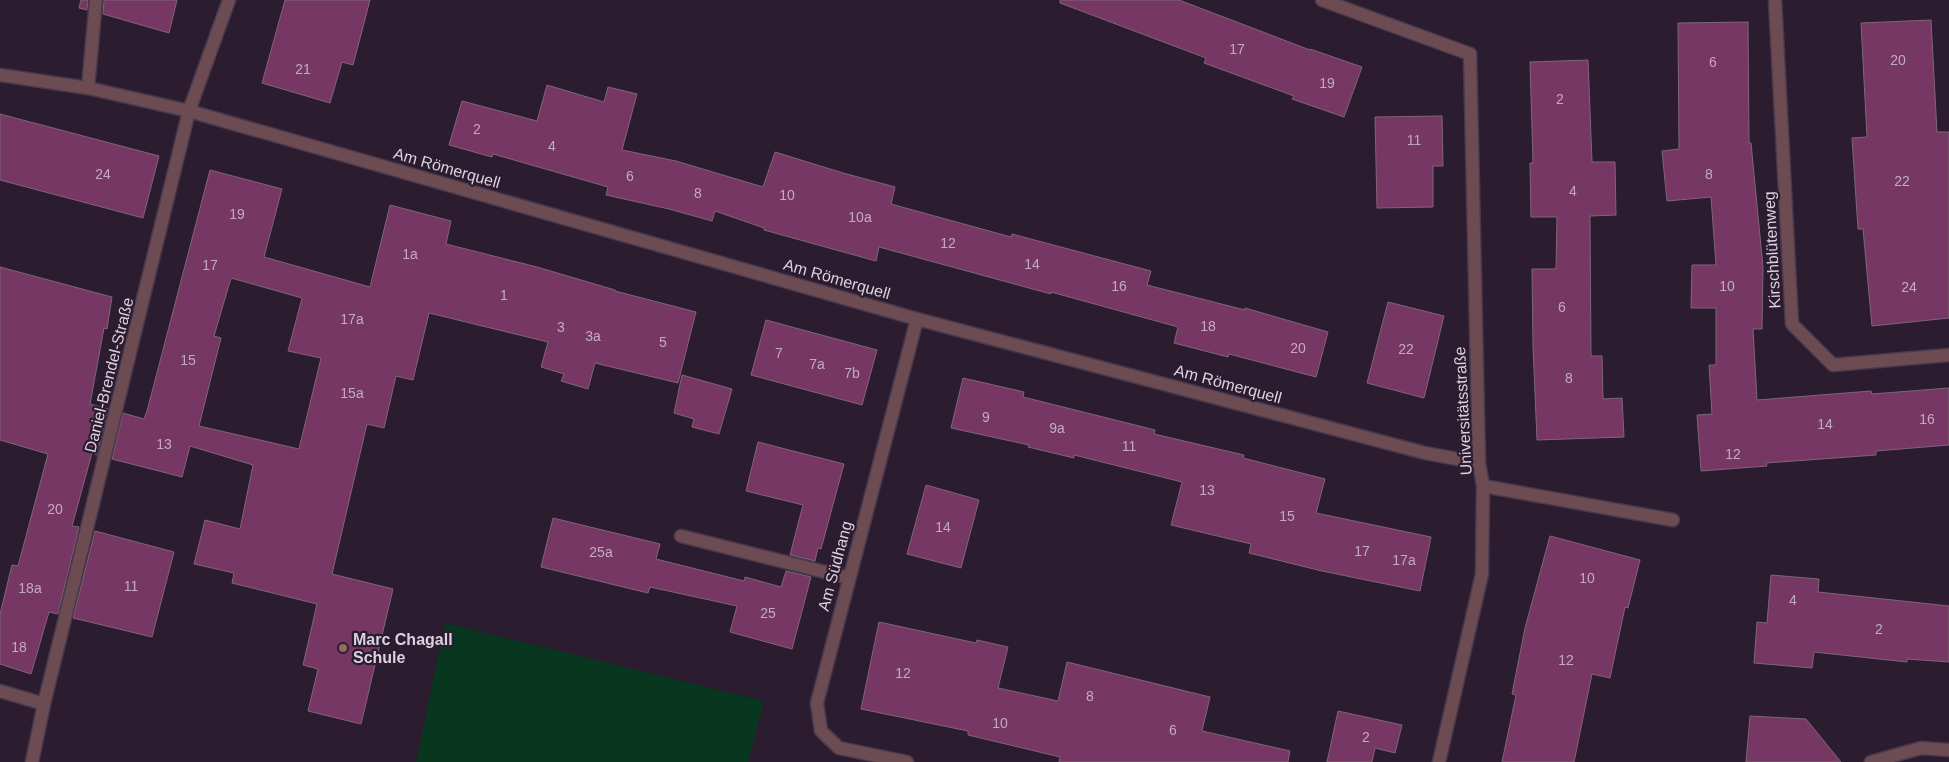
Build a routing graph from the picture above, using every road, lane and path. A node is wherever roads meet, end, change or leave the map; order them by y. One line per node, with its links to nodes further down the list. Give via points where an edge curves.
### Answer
1 (96, 0): 6 (street)
2 (229, 0): 7 (street, Daniel-Brendel-Straße)
3 (1322, 0): 10 (street, Universitätsstraße, via 1470,54)
4 (1775, 0): 9 (street, Kirschblütenweg, via 1792,324 1833,365)
5 (0, 75): 6 (street, Am Römerquell)
6 (88, 88): 7 (street, Am Römerquell)
7 (190, 111): 8 (street, Am Römerquell); 16 (street, Daniel-Brendel-Straße)
8 (917, 319): 10 (street, Am Römerquell, via 1424,453); 14 (street, Am Südhang)
9 (1949, 356)
10 (1479, 463): 11 (street, Universitätsstraße)
11 (1484, 486): 12 (street); 20 (street, Universitätsstraße, via 1482,574)
12 (1673, 520)
13 (681, 536): 14 (street)
14 (849, 578): 19 (street, Am Südhang, via 817,703 821,731 839,748)
15 (0, 691): 16 (street)
16 (44, 704): 18 (street, Daniel-Brendel-Straße)
17 (1949, 750): 21 (street, via 1921,748)
18 (32, 762)
19 (907, 762)
20 (1439, 762)
21 (1871, 762)

